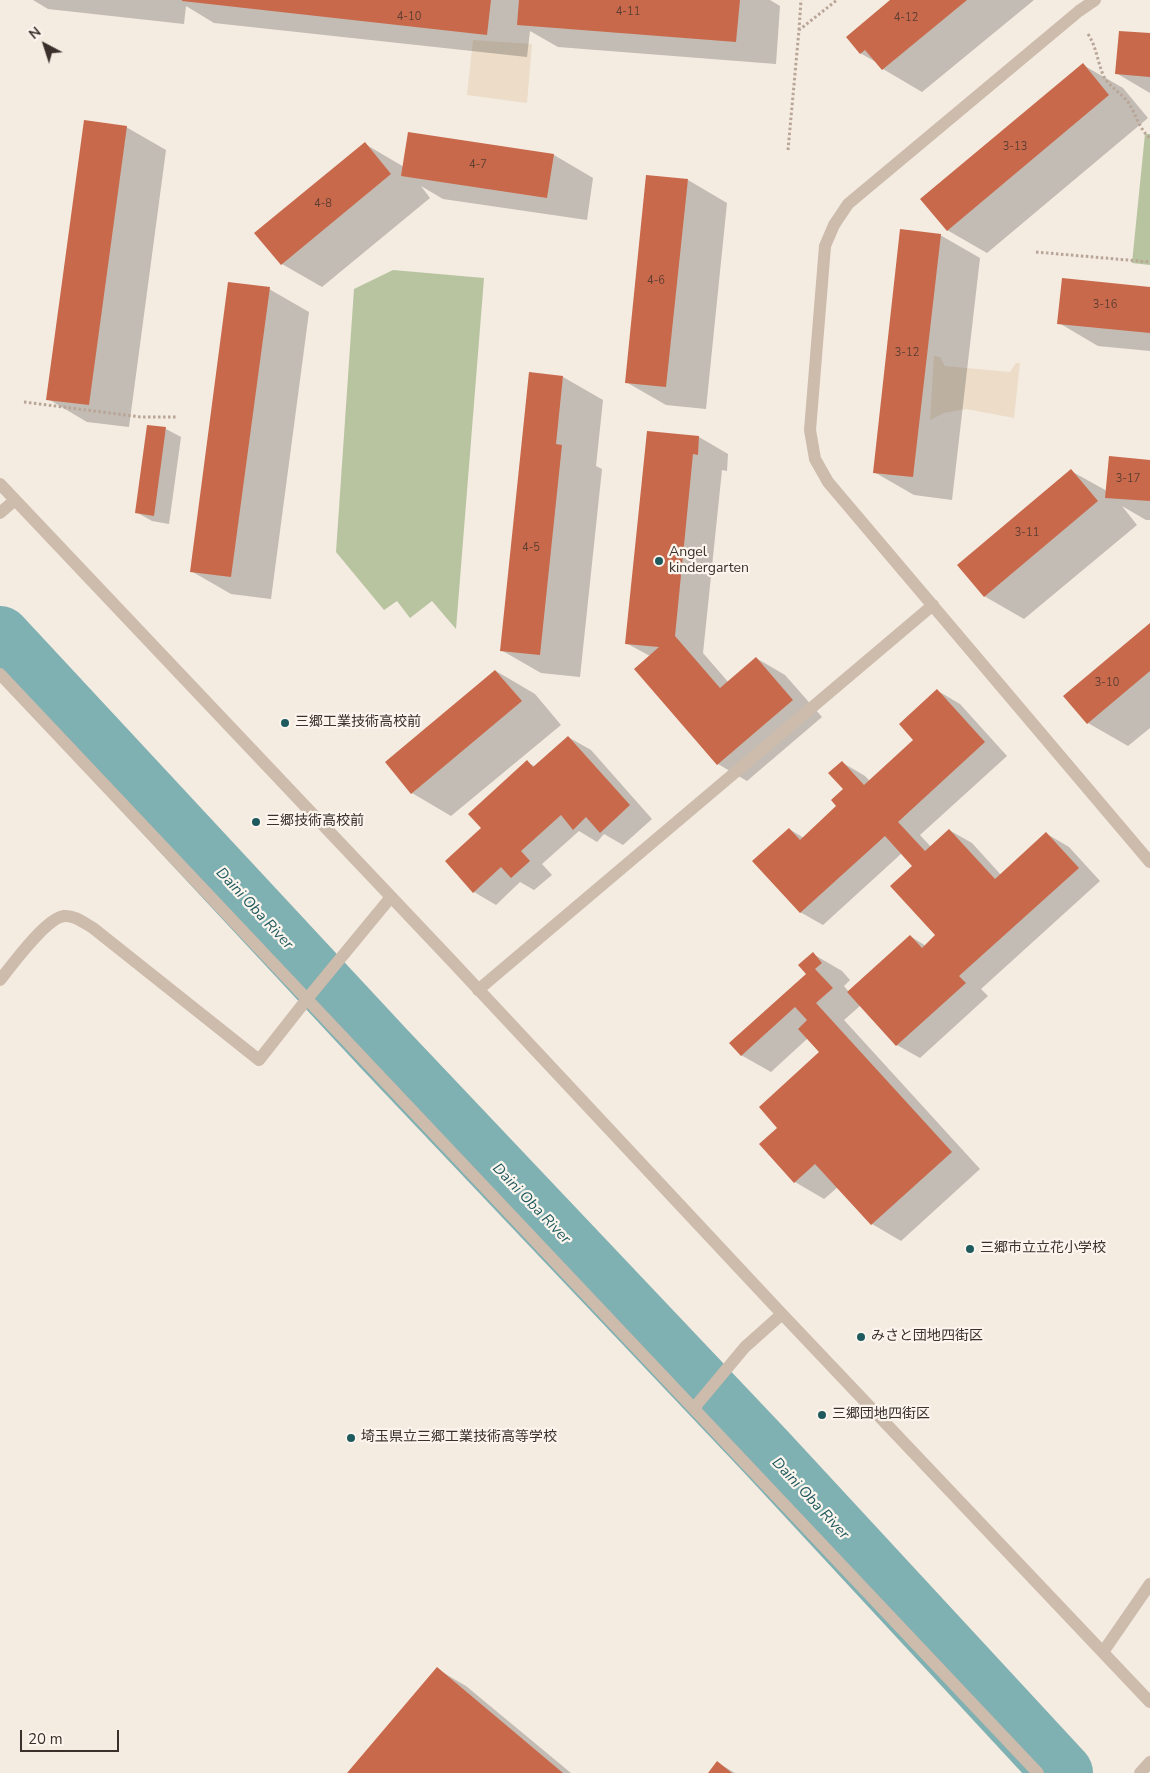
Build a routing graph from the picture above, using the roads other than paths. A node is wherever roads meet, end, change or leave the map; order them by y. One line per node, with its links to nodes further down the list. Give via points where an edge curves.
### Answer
1 (1095, 0): 5 (street, via 1074,14 848,204 825,246 810,430 815,459 828,482)
2 (0, 484): 3 (street)
3 (16, 500): 4 (street); 8 (street)
4 (0, 513)
5 (933, 605): 7 (street); 10 (street)
6 (0, 674): 11 (street)
7 (1150, 862)
8 (391, 897): 10 (street); 11 (street)
9 (0, 980): 11 (street, via 52,921 63,916 78,918 259,1060)
10 (478, 990): 12 (street)
11 (310, 995): 13 (street)
12 (782, 1314): 13 (street, via 745,1347); 15 (street)
13 (694, 1408): 17 (street)
14 (1150, 1584): 15 (street)
15 (1103, 1652): 16 (street)
16 (1150, 1702)
17 (1038, 1773)

